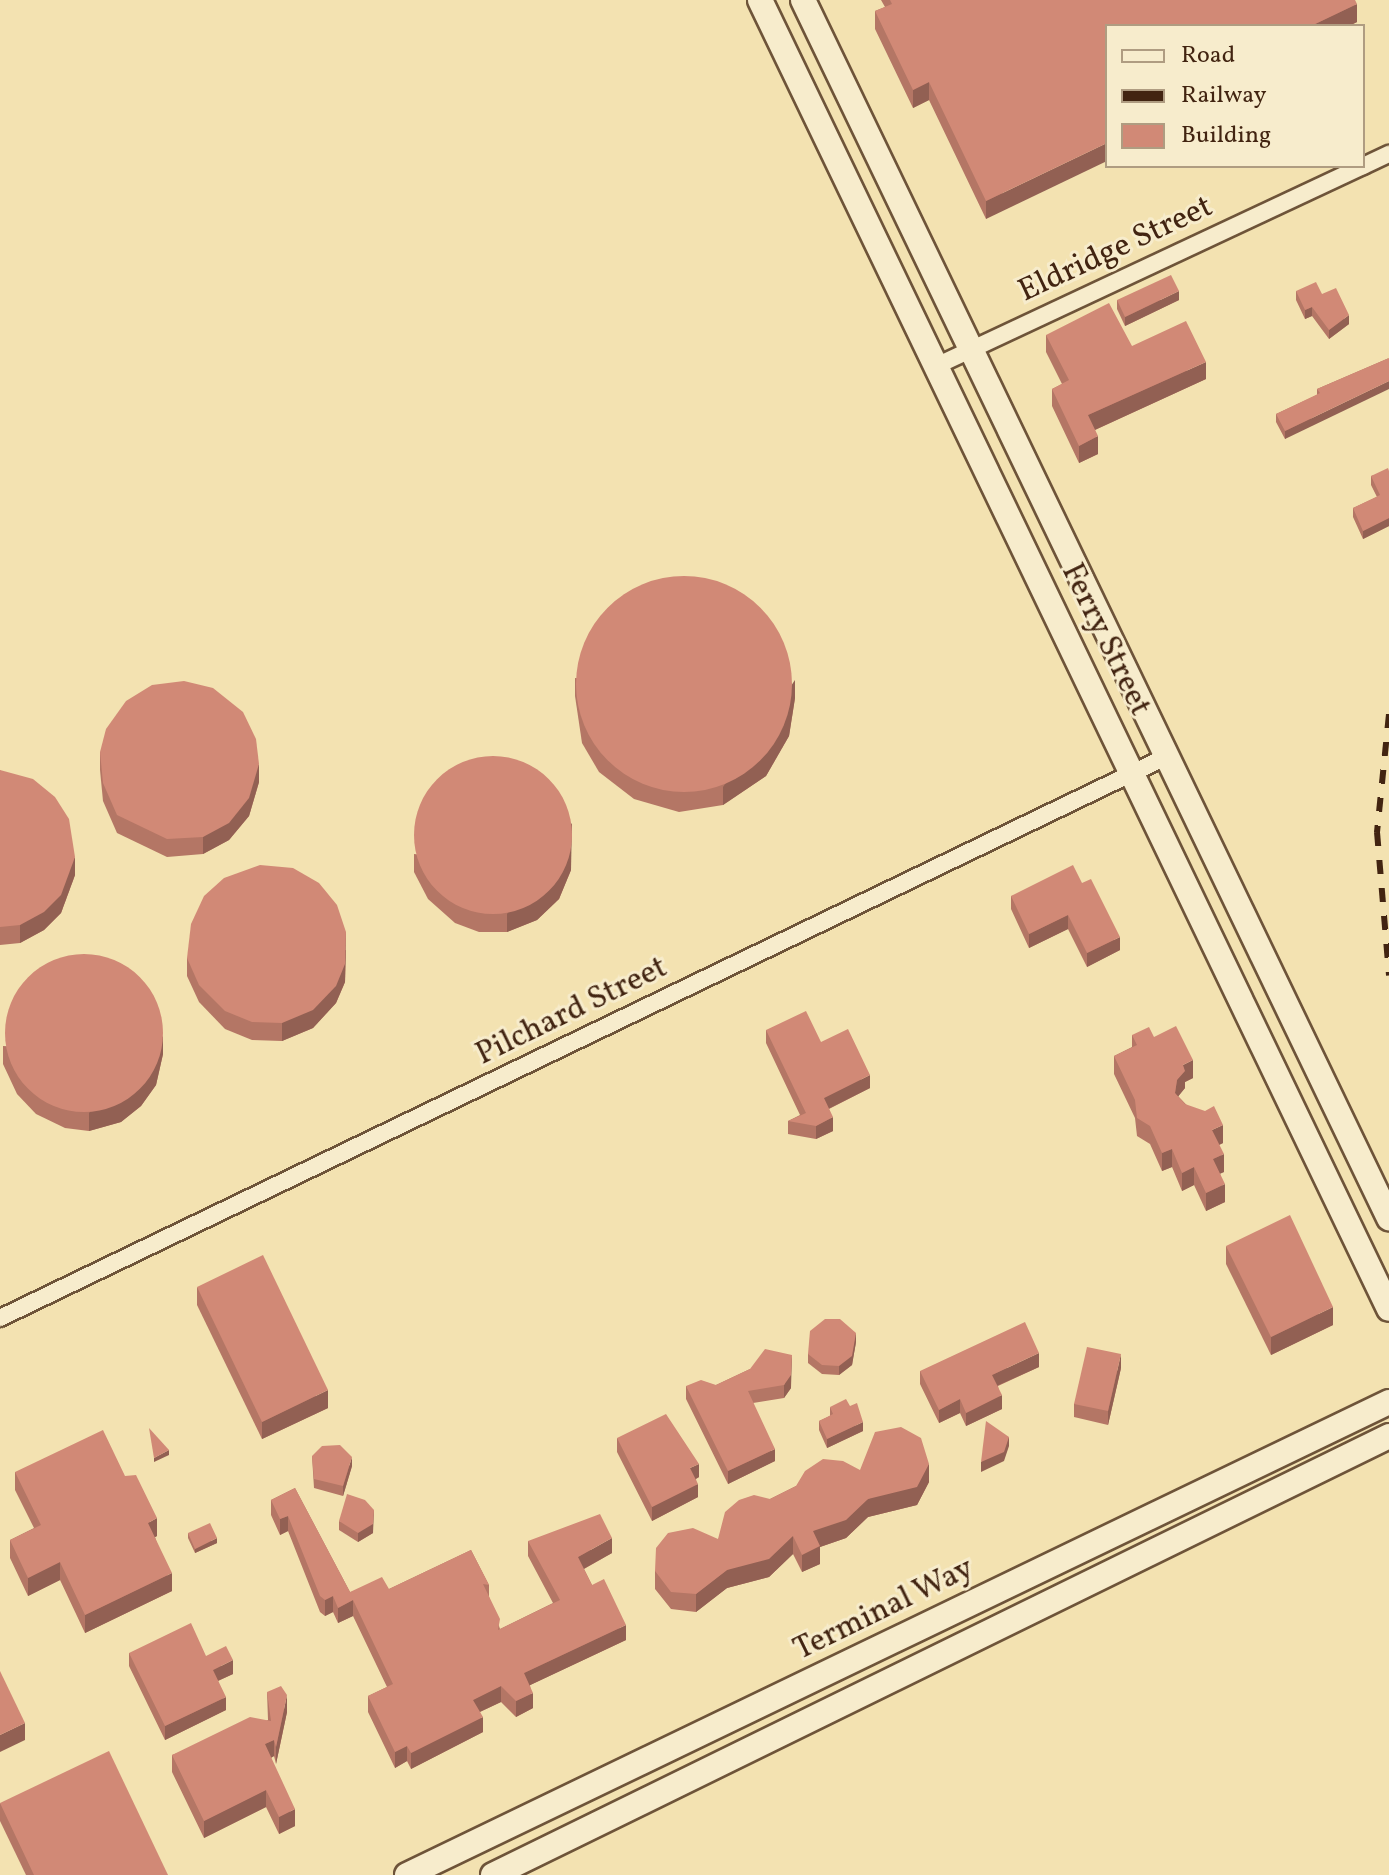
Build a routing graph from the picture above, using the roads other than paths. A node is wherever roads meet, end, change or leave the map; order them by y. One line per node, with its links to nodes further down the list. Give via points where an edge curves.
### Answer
1 (760, 0): 7 (main road, Ferry Street)
2 (803, 0): 6 (main road, Ferry Street)
3 (1389, 154): 4 (street, Eldridge Street)
4 (1365, 165)
5 (1359, 168): 6 (street, Eldridge Street)
6 (971, 349): 7 (street, Eldridge Street); 8 (main road, Ferry Street)
7 (938, 365): 9 (main road, Ferry Street)
8 (1168, 756): 9 (street, Pilchard Street); 10 (main road, Ferry Street)
9 (1134, 774): 11 (main road, Ferry Street); 12 (street, Pilchard Street)
10 (1389, 1218)
11 (1389, 1309)
12 (0, 1318)
13 (1389, 1402): 17 (main road, Terminal Way)
14 (1389, 1436): 16 (main road, Terminal Way)
15 (1389, 1448): 16 (main road)
16 (1348, 1456): 18 (main road, Terminal Way)
17 (407, 1875)
18 (493, 1875)

